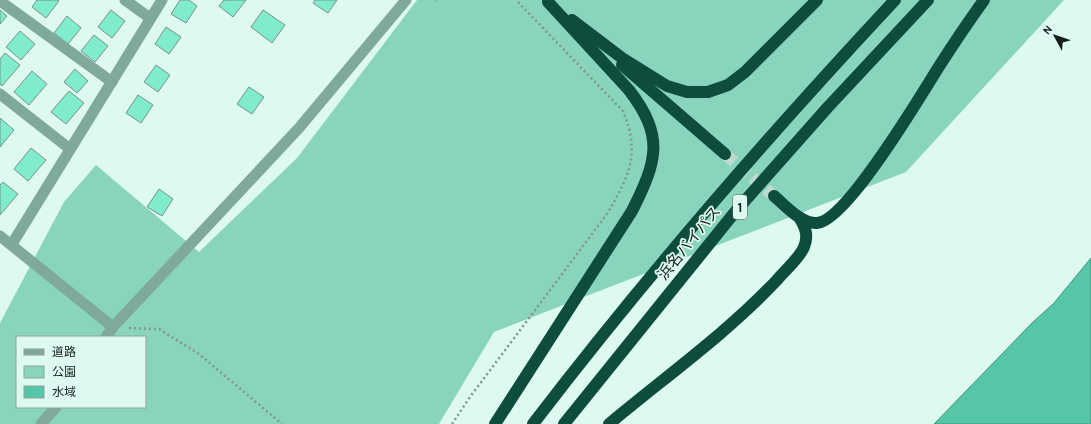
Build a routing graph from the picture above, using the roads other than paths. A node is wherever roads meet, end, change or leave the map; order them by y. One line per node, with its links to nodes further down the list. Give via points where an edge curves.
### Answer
1 (124, 0): 10 (street)
2 (162, 0): 10 (street)
3 (406, 0): 19 (street, via 299,128)
4 (817, 0): 9 (highway, via 745,72 728,85 708,92 687,92 667,86 622,58)
5 (895, 0): 24 (highway, 浜名バイパス / 1, via 808,93 697,221)
6 (928, 0): 25 (highway, 浜名バイパス / 1, via 828,107 736,212)
7 (984, 0): 16 (highway, via 874,167 840,208 824,221 817,223)
8 (0, 1): 11 (street)
9 (547, 1): 14 (highway); 23 (highway, via 640,104 653,134 653,157 648,179 632,210)
10 (150, 18): 11 (street)
11 (112, 82): 13 (street)
12 (0, 94): 13 (street)
13 (70, 149): 18 (street)
14 (725, 154)
15 (774, 196): 16 (highway)
16 (798, 216): 26 (highway, via 806,227 807,238 804,248 786,269 765,292 708,344)
17 (0, 236): 18 (street)
18 (12, 244): 19 (street)
19 (113, 327): 20 (street)
20 (107, 336)
21 (55, 408): 22 (street)
22 (41, 424)
23 (495, 424)
24 (533, 424)
25 (564, 424)
26 (609, 424)

